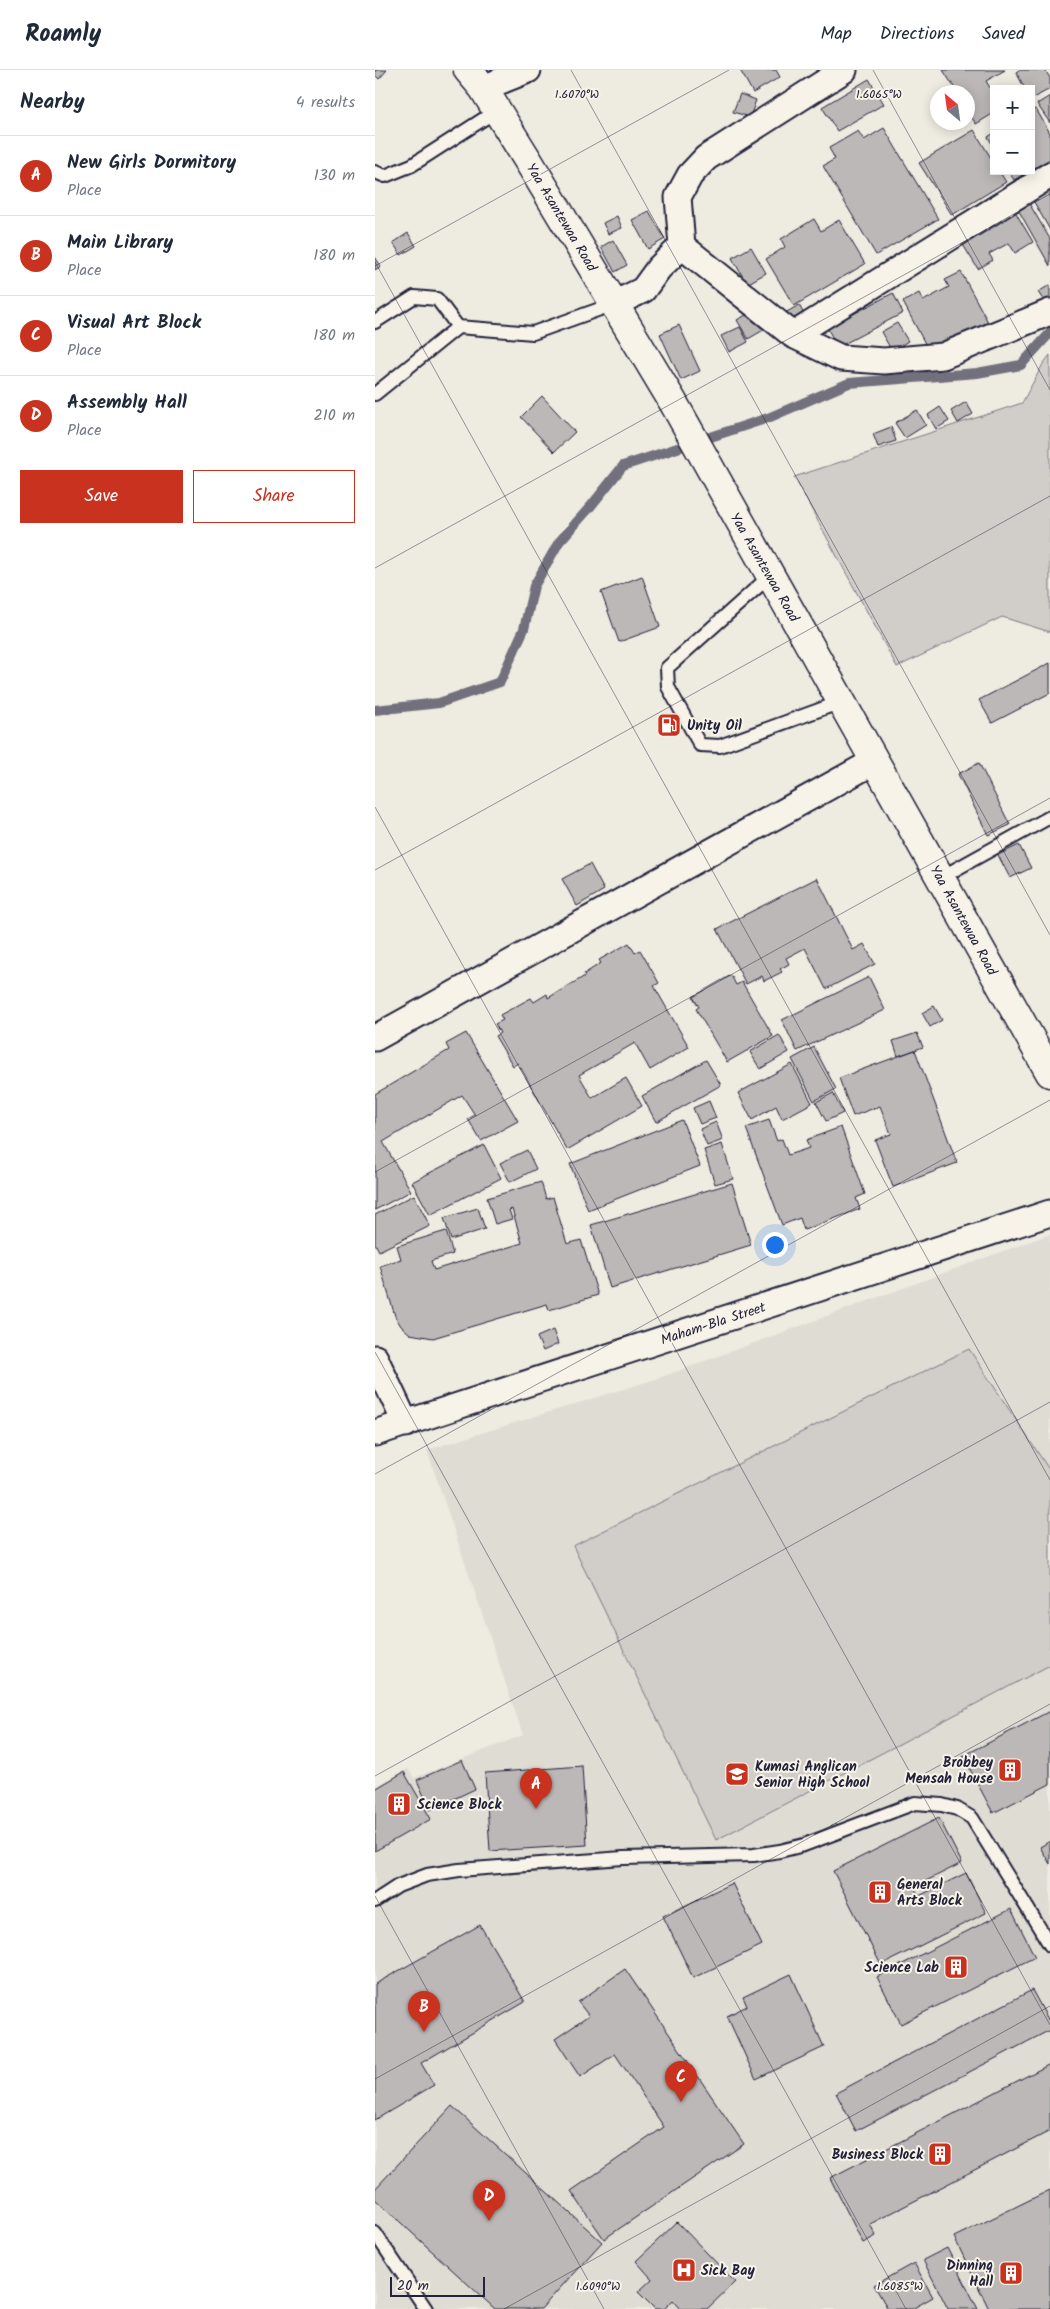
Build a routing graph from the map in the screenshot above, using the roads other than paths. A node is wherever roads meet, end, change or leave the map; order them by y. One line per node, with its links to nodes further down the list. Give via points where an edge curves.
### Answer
1 (528, 70): 3 (street)
2 (844, 70): 6 (street, via 706,158 678,197)
3 (482, 90): 4 (lane, via 413,165 385,176); 7 (street, Yaa Asantewaa Road)
4 (375, 172)
5 (1050, 175): 11 (street)
6 (682, 246): 7 (street, via 659,268 643,290); 11 (street)
7 (614, 304): 10 (lane, via 533,333); 13 (street, Yaa Asantewaa Road)
8 (1050, 312): 11 (street, via 943,356 894,360 841,358)
9 (375, 322): 10 (lane, via 414,297 437,299)
10 (458, 327): 12 (lane)
11 (793, 335)
12 (375, 394)
13 (770, 576): 14 (street, Yaa Asantewaa Road); 14 (lane, via 667,668 668,687 700,745 720,746)
14 (841, 702): 15 (street, Yaa Asantewaa Road)
15 (875, 760): 17 (street, Yaa Asantewaa Road); 18 (street)
16 (1050, 817): 17 (lane)
17 (940, 878): 19 (street, Yaa Asantewaa Road)
18 (375, 1038)
19 (1050, 1073)
20 (1050, 1213): 22 (street, Maham-Bla Street)
21 (375, 1358): 22 (street)
22 (406, 1424): 23 (street, Maham-Bla Street)
23 (375, 1433)
24 (375, 1900): 25 (lane, via 420,1878 459,1870 780,1851 915,1803 942,1805 972,1818)
25 (1050, 1946)
26 (375, 2233): 27 (lane)
27 (426, 2309)

